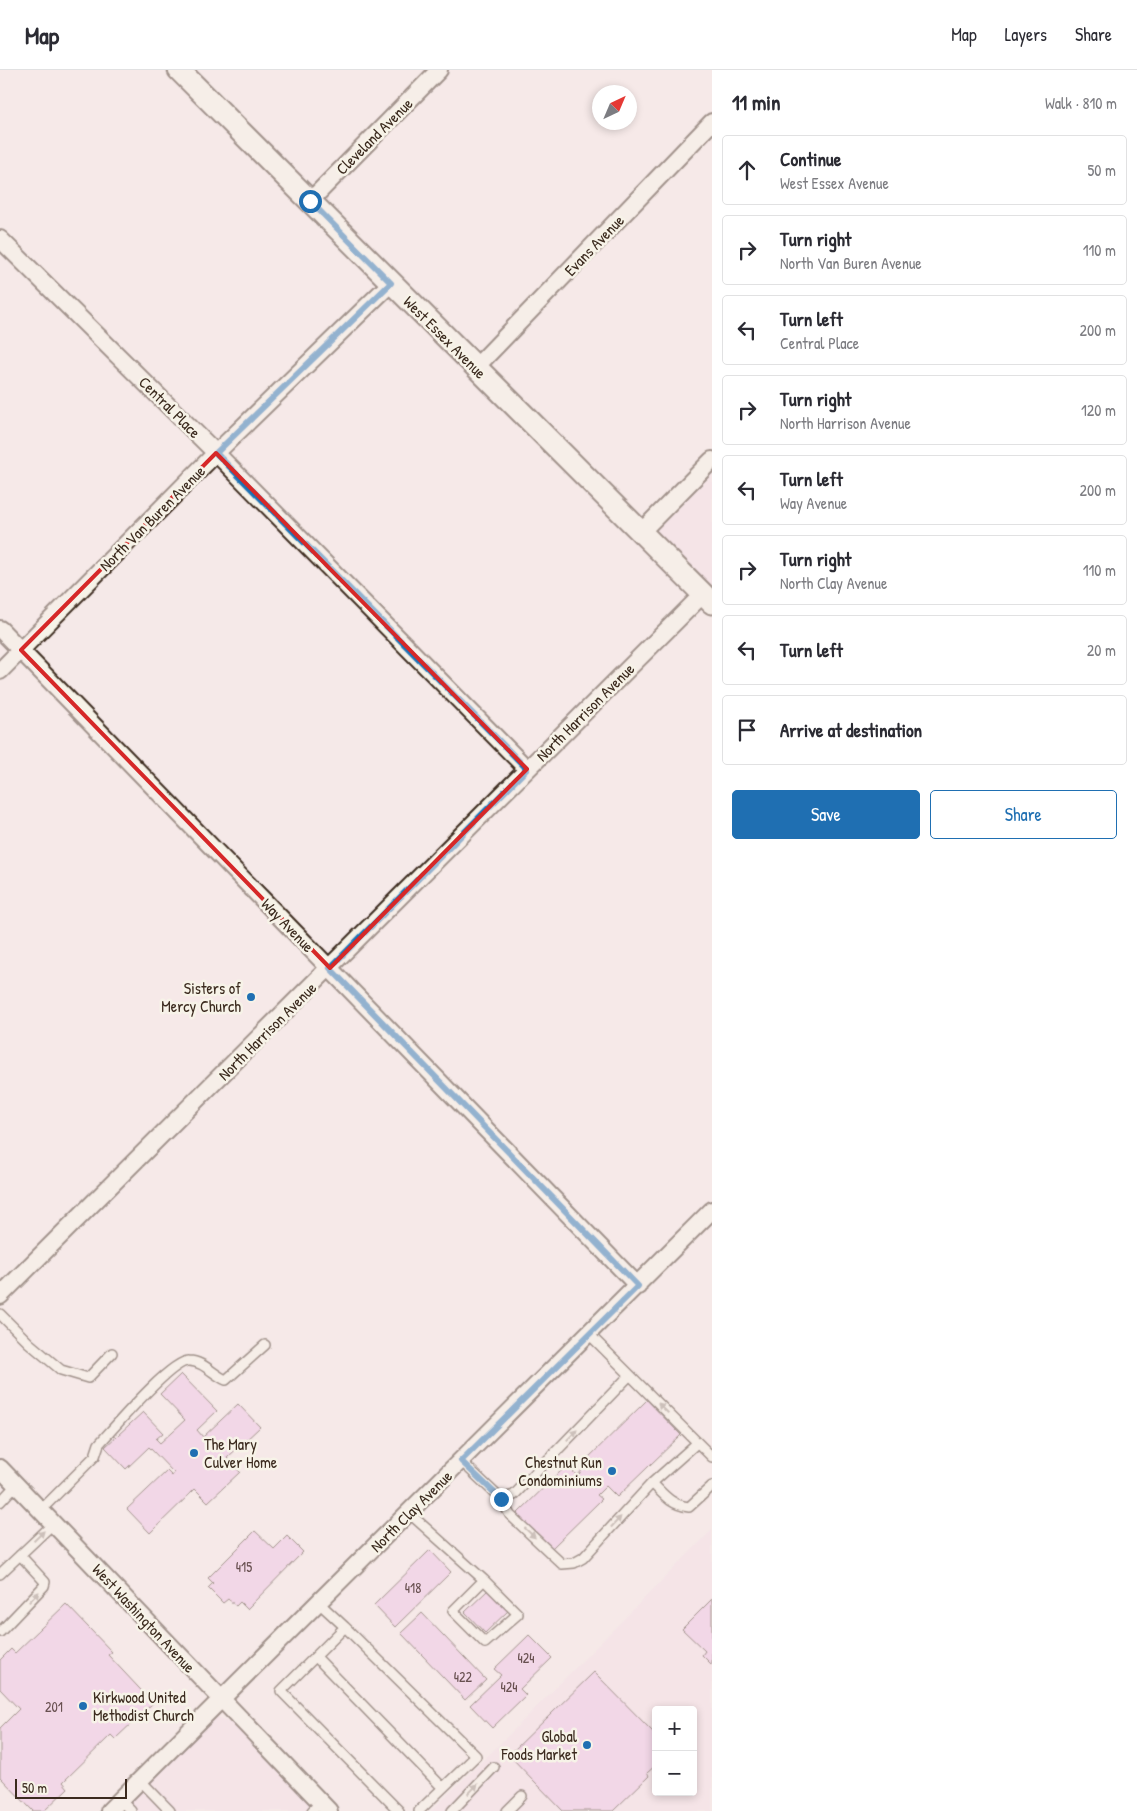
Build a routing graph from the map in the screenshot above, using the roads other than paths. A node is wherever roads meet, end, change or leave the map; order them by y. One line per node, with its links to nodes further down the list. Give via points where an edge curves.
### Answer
1 (179, 70): 4 (street, West Essex Avenue)
2 (438, 70): 4 (street, Cleveland Avenue)
3 (712, 122): 7 (street, Evans Avenue)
4 (310, 201): 6 (street, West Essex Avenue)
5 (0, 239): 8 (street, Central Place)
6 (391, 283): 7 (street, West Essex Avenue); 8 (street, North Van Buren Avenue)
7 (476, 367): 10 (street, West Essex Avenue)
8 (216, 453): 13 (street, North Van Buren Avenue); 15 (street, Central Place)
9 (712, 460): 10 (street)
10 (641, 532): 11 (street, West Essex Avenue)
11 (708, 599): 15 (street, North Harrison Avenue)
12 (0, 629): 13 (street, Way Avenue)
13 (21, 650): 14 (street, North Van Buren Avenue); 16 (street, Way Avenue)
14 (0, 671)
15 (527, 769): 16 (street, North Harrison Avenue)
16 (330, 968): 18 (street, Way Avenue); 19 (street, North Harrison Avenue)
17 (712, 1210): 18 (street, North Clay Avenue)
18 (638, 1286): 21 (street, North Clay Avenue)
19 (0, 1296)
20 (0, 1314): 23 (lane, via 61,1370 88,1378)
21 (589, 1334): 24 (lane); 27 (street, North Clay Avenue)
22 (265, 1345): 34 (lane, via 226,1380 196,1362 182,1362 159,1380 99,1444 95,1456)
23 (112, 1353)
24 (630, 1375): 25 (lane, one-way to 24); 32 (lane, one-way to 24, via 514,1495)
25 (697, 1443): 26 (lane); 29 (lane)
26 (712, 1457)
27 (461, 1461): 32 (lane); 35 (street, North Clay Avenue)
28 (0, 1468): 30 (street, West Washington Avenue)
29 (652, 1483): 31 (lane, via 671,1502 689,1507); 32 (lane, one-way to 29, via 510,1515 562,1564 574,1563 583,1558)
30 (16, 1485): 33 (lane); 34 (street, West Washington Avenue)
31 (712, 1486)
32 (501, 1499)
33 (0, 1502)
34 (41, 1510): 36 (street, West Washington Avenue)
35 (409, 1513): 39 (lane); 40 (street, North Clay Avenue)
36 (54, 1523): 37 (lane, one-way to 36); 44 (street, West Washington Avenue)
37 (20, 1555): 38 (lane); 42 (lane, one-way to 37, via 44,1586 45,1582)
38 (0, 1574)
39 (484, 1580): 39 (lane, via 453,1611 486,1643 518,1614)
40 (319, 1603): 41 (lane); 44 (street, North Clay Avenue)
41 (345, 1627): 43 (lane); 47 (lane, via 476,1756)
42 (0, 1632)
43 (316, 1657): 47 (lane); 52 (lane, via 281,1691)
44 (221, 1700): 46 (street, North Clay Avenue); 50 (street, West Washington Avenue)
45 (494, 1768): 54 (lane, one-way to 45)
46 (140, 1780): 49 (street, North Clay Avenue); 51 (lane)
47 (443, 1788): 53 (lane)
48 (522, 1796): 55 (lane)
49 (120, 1807)
50 (321, 1808)
51 (170, 1811)
52 (399, 1811)
53 (419, 1811)
54 (452, 1811)
55 (507, 1811)

